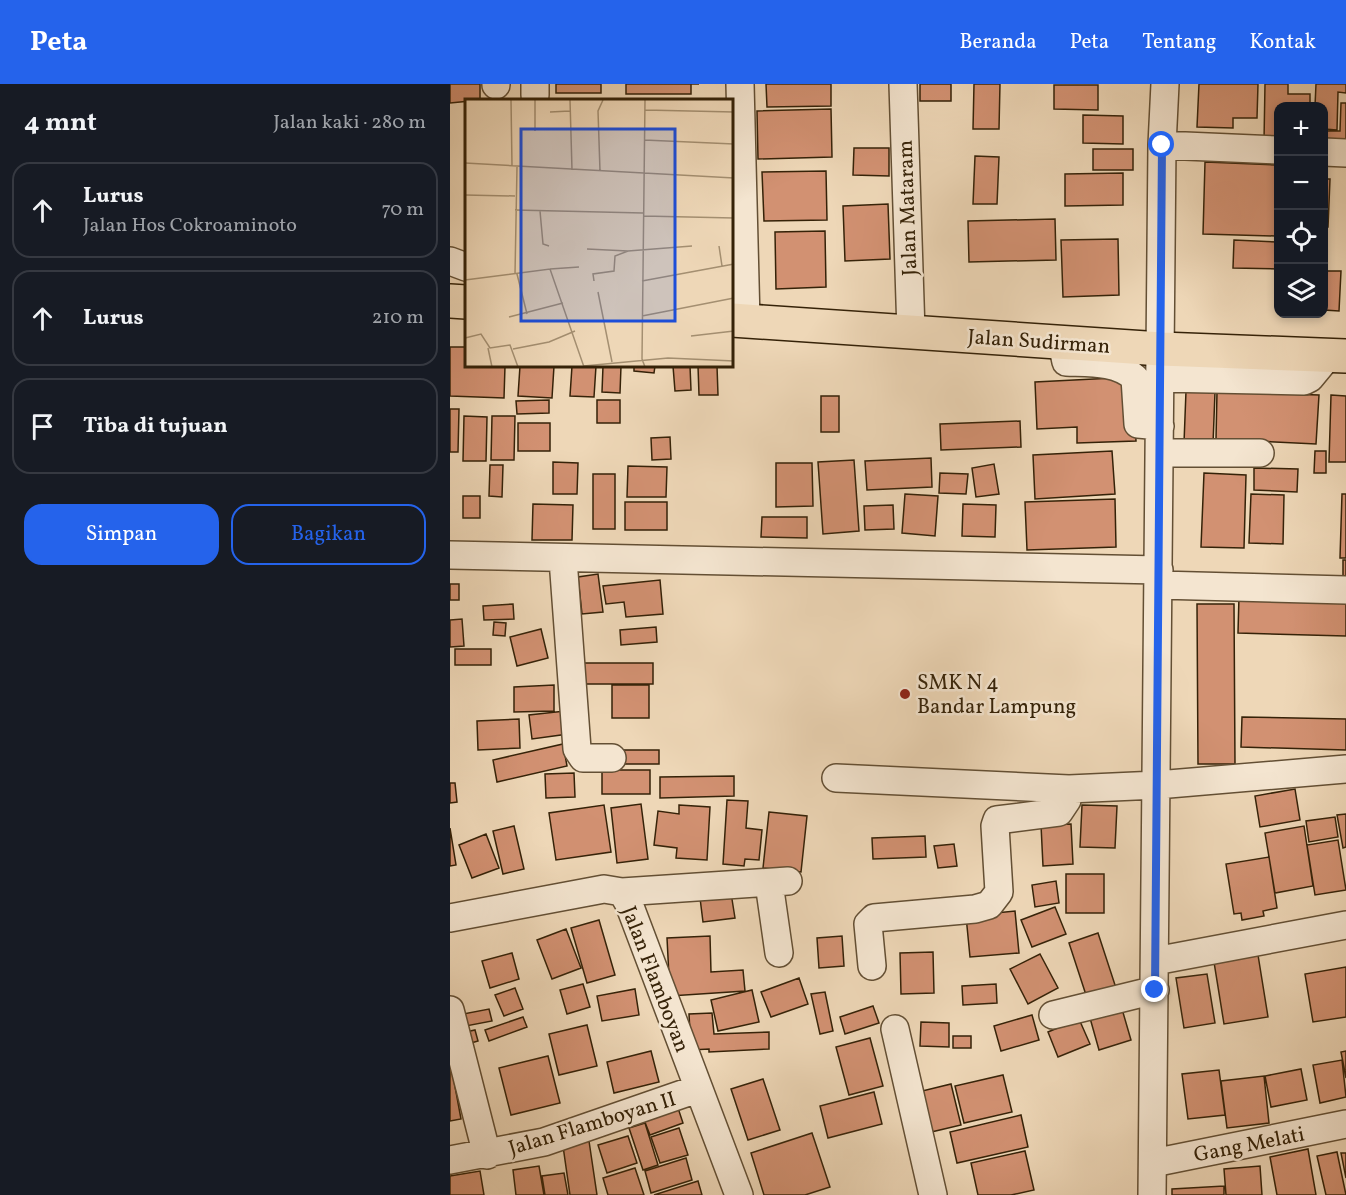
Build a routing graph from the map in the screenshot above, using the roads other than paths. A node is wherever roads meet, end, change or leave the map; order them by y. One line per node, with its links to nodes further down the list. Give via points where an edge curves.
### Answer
1 (740, 84): 12 (street)
2 (903, 84): 13 (street, Jalan Mataram)
3 (1165, 84): 4 (street)
4 (1162, 145): 5 (street); 16 (street)
5 (1274, 150)
6 (1328, 152): 7 (street)
7 (1346, 153)
8 (450, 261): 9 (street)
9 (465, 267)
10 (450, 301): 11 (main road)
11 (465, 302)
12 (739, 321): 13 (main road, Jalan Sudirman)
13 (911, 332): 14 (main road, Jalan Sudirman)
14 (1062, 343): 16 (main road, Jalan Sudirman); 17 (street, via 1066,362 1128,371 1135,378 1138,424)
15 (1338, 355): 16 (main road, Jalan Sudirman)
16 (1161, 364): 17 (street)
17 (1161, 426): 18 (street)
18 (1160, 453): 19 (street); 22 (street)
19 (1260, 453)
20 (450, 555): 21 (street)
21 (563, 559): 22 (street); 24 (street, via 577,749 583,758)
22 (1159, 577): 23 (street); 27 (street)
23 (1346, 590)
24 (612, 758)
25 (1346, 769): 27 (street)
26 (836, 778): 28 (street)
27 (1157, 785): 28 (street); 33 (street)
28 (1069, 789): 34 (street, via 1059,812 998,820 995,826 999,892 989,905 874,918 868,924)
29 (622, 892): 30 (street, Jalan Flamboyan, via 604,889); 32 (street, via 778,882); 39 (street, Jalan Flamboyan)
30 (450, 918)
31 (1346, 925): 33 (street)
32 (779, 953)
33 (1155, 961): 35 (street)
34 (872, 966)
35 (1155, 990): 37 (street); 43 (street)
36 (450, 1010): 41 (street)
37 (1053, 1015)
38 (895, 1029): 45 (street)
39 (697, 1089): 41 (street, Jalan Flamboyan II, via 544,1142); 44 (street, Jalan Flamboyan)
40 (1346, 1124): 43 (street, Gang Melati)
41 (487, 1155): 42 (street, Jalan Flamboyan II)
42 (450, 1160)
43 (1153, 1163): 46 (street)
44 (739, 1195)
45 (933, 1195)
46 (1152, 1195)

